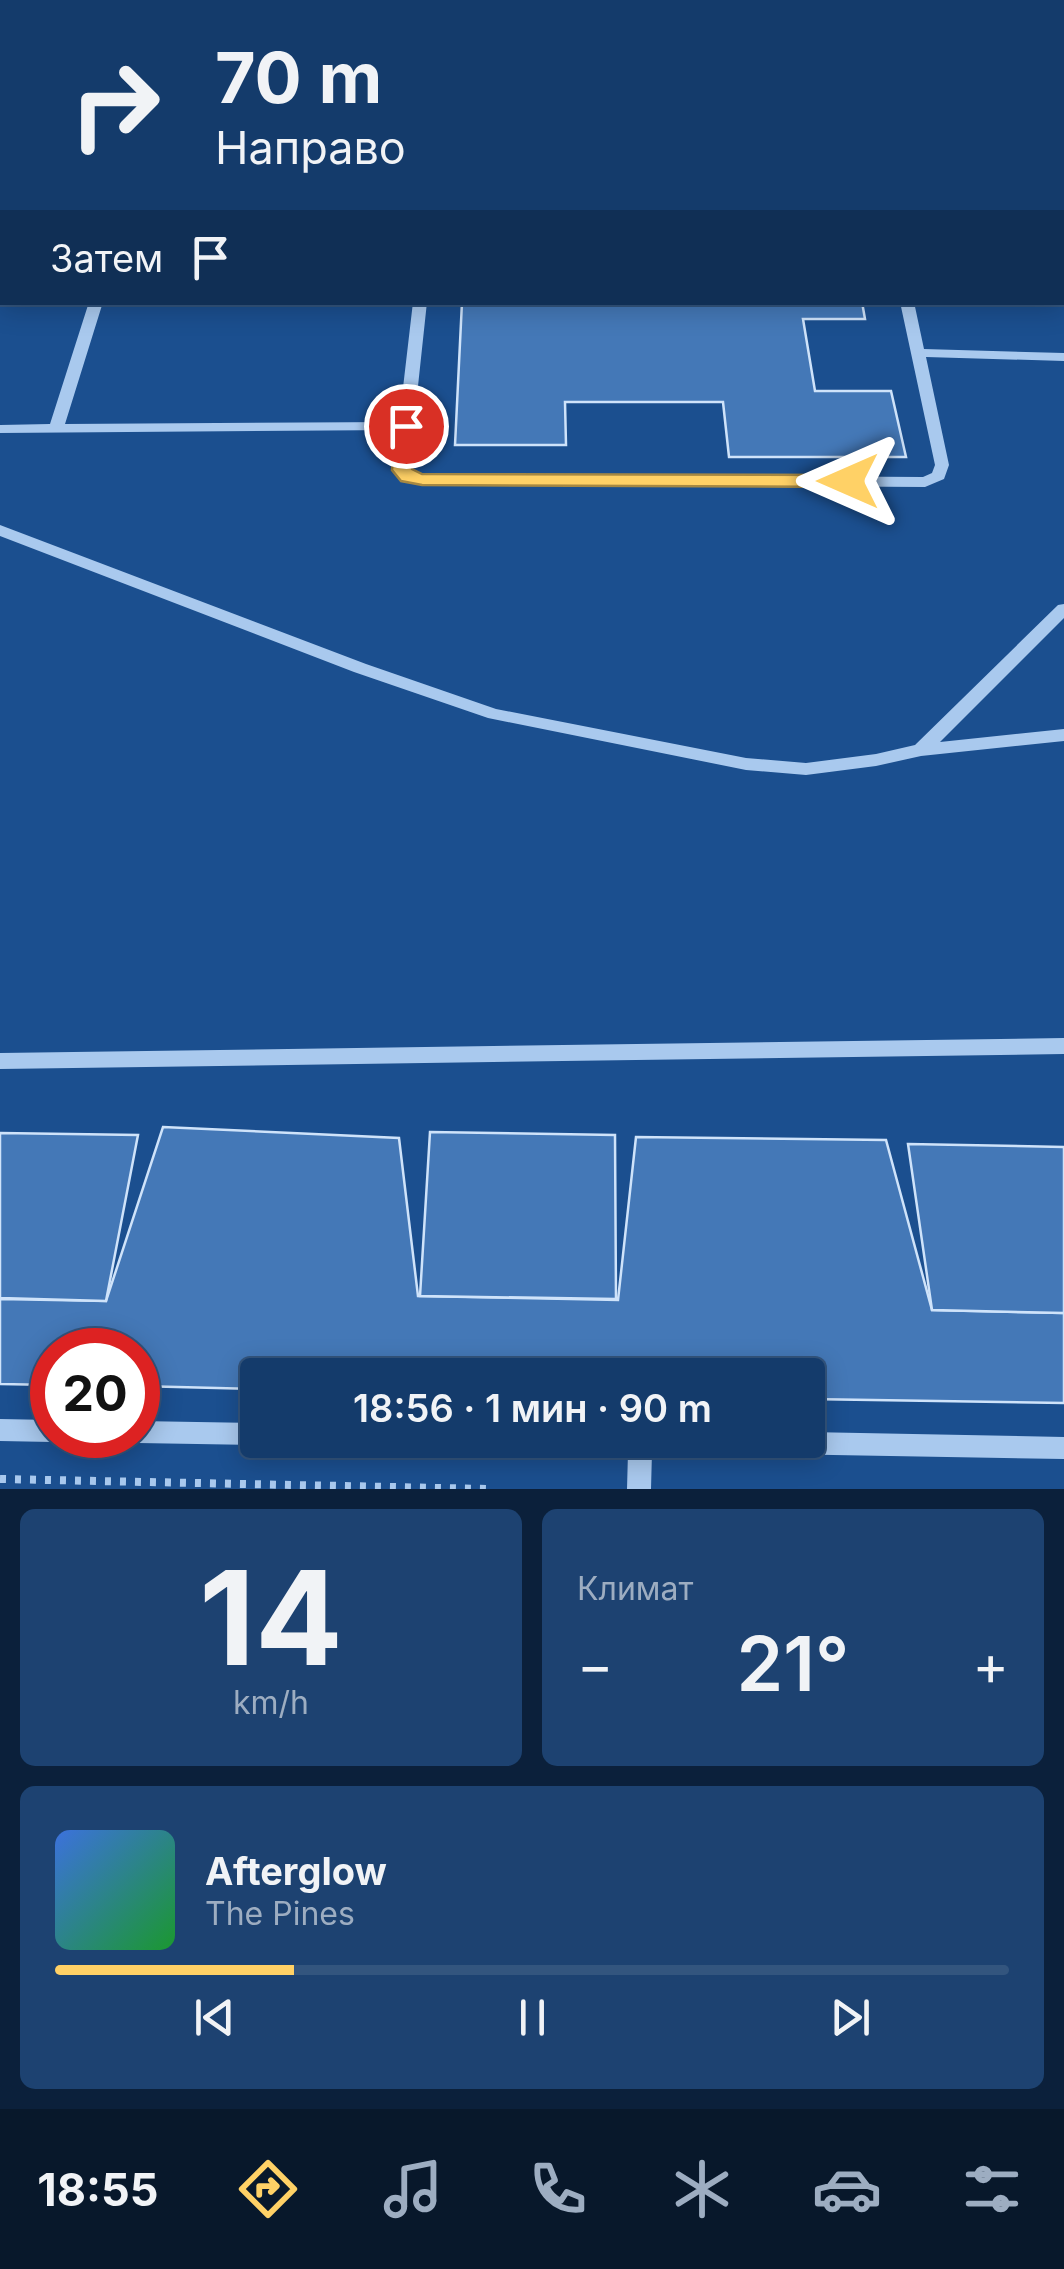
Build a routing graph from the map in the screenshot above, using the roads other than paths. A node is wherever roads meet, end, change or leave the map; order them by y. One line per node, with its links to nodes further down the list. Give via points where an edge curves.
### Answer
1 (95, 305): 8 (lane)
2 (420, 305): 6 (lane)
3 (908, 305): 4 (lane)
4 (918, 353): 5 (lane); 6 (lane, via 942,464 939,476 926,482 422,480 402,470)
5 (1064, 358)
6 (406, 426): 8 (lane)
7 (0, 429): 8 (lane)
8 (56, 429)
9 (0, 530): 12 (lane, via 494,714 746,764 806,768)
10 (1064, 609): 12 (lane)
11 (1064, 735): 12 (lane)
12 (921, 750)
13 (1064, 1046): 14 (lane)
14 (0, 1061)
15 (0, 1430): 16 (lane)
16 (30, 1430)
17 (160, 1432): 18 (lane)
18 (240, 1434)
19 (825, 1444): 20 (lane)
20 (1064, 1448)
21 (640, 1458): 22 (lane)
22 (639, 1489)

